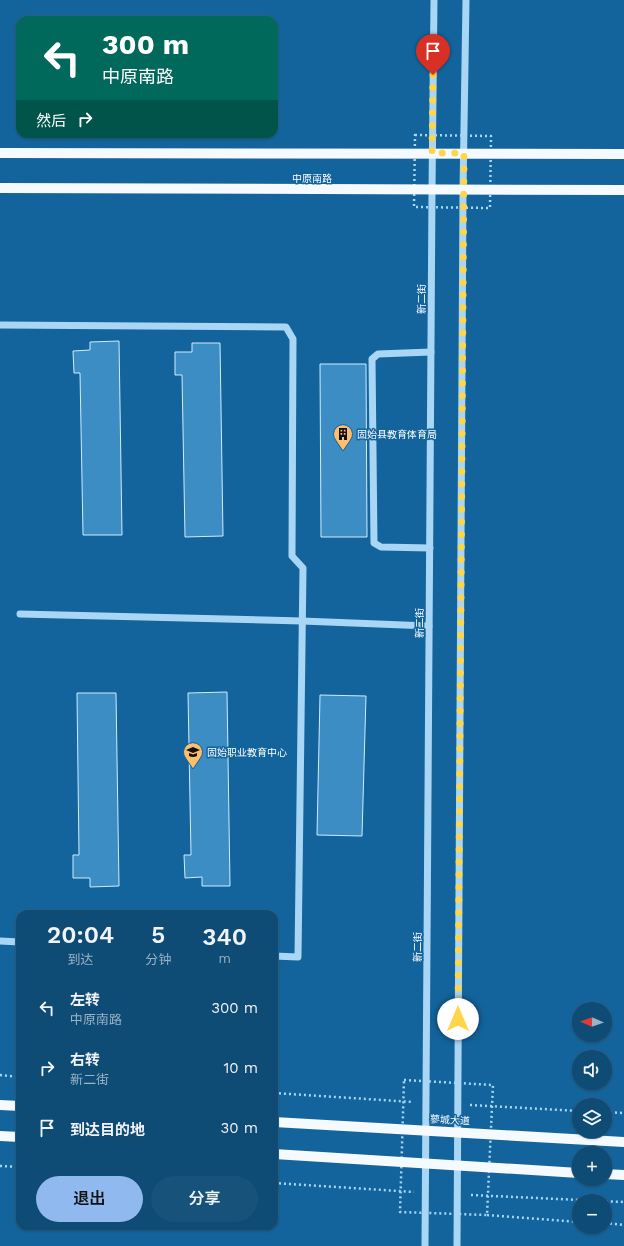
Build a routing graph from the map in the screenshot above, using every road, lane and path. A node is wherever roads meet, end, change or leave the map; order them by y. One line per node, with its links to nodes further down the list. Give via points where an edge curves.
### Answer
1 (434, 0): 4 (street, 新二街)
2 (466, 0): 5 (street)
3 (0, 153): 4 (main road)
4 (432, 153): 5 (main road); 8 (street, 新二街)
5 (464, 153): 6 (main road); 10 (street)
6 (624, 154)
7 (0, 188): 8 (main road, 中原南路)
8 (432, 190): 10 (main road, 中原南路); 12 (street, 新二街)
9 (624, 190): 10 (main road, 中原南路)
10 (463, 191): 28 (street)
11 (0, 325): 15 (street, via 286,327 293,339 292,556 303,568)
12 (431, 352): 13 (street, 新二街); 13 (street, via 378,354 372,359 374,543 381,547)
13 (430, 548): 16 (street, 新二街)
14 (20, 614): 15 (street)
15 (302, 621): 16 (street); 19 (street, via 298,958)
16 (429, 626): 27 (street, 新二街)
17 (0, 941): 18 (street)
18 (16, 942)
19 (278, 956)
20 (0, 1075): 21 (path)
21 (16, 1077)
22 (0, 1105): 23 (main road)
23 (16, 1106)
24 (612, 1112): 25 (path)
25 (624, 1113)
26 (278, 1122): 27 (main road, 蓼城大道)
27 (426, 1131): 28 (main road, 蓼城大道); 33 (street, 新二街)
28 (458, 1133): 31 (main road, 蓼城大道); 35 (street)
29 (0, 1136): 30 (main road)
30 (16, 1137)
31 (624, 1142)
32 (278, 1154): 33 (main road)
33 (426, 1164): 35 (main road); 44 (street, 新二街)
34 (0, 1166): 36 (path)
35 (458, 1166): 37 (main road); 45 (street)
36 (16, 1167)
37 (572, 1173)
38 (612, 1174): 39 (main road)
39 (624, 1175)
40 (487, 1215): 41 (path)
41 (572, 1221)
42 (612, 1224): 43 (path)
43 (624, 1225)
44 (425, 1246)
45 (456, 1246)

